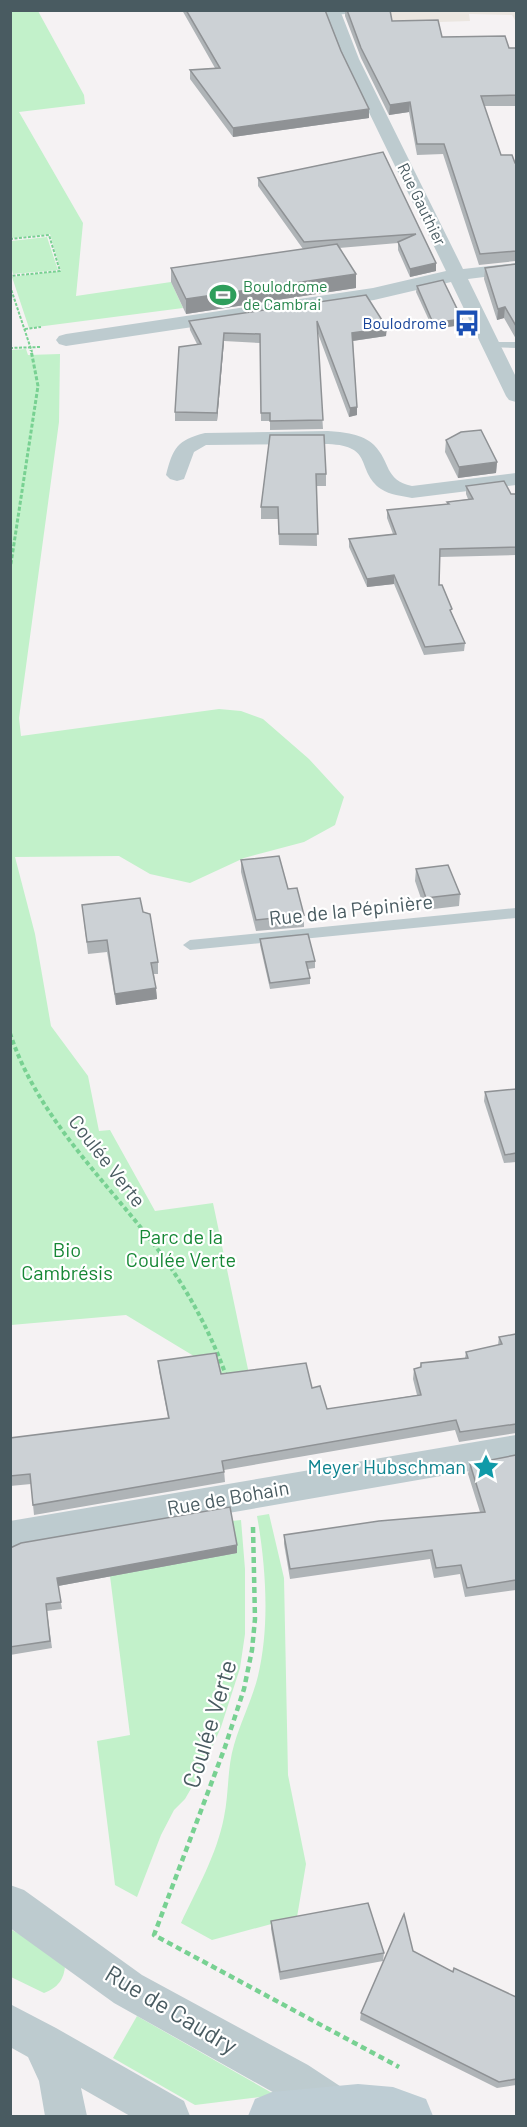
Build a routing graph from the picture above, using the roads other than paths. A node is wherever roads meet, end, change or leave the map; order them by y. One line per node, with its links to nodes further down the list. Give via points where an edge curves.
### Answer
1 (398, 10): 2 (lane)
2 (332, 12): 4 (street, Rue Gauthier, via 346,49)
3 (516, 268): 4 (street)
4 (458, 275): 5 (street, via 400,285 374,294); 6 (street, Rue Gauthier)
5 (66, 340)
6 (492, 345): 7 (lane); 8 (street, Rue Gauthier)
7 (516, 345)
8 (516, 396)
9 (177, 475): 10 (street, via 183,451 195,441 330,438 357,442 367,448 387,486 398,491)
10 (516, 479)
11 (516, 913): 12 (lane, Rue de la Pépinière)
12 (190, 945)
13 (516, 1449): 14 (street, Rue de Bohain)
14 (10, 1536)
15 (10, 1904): 18 (street, Rue de Caudry, via 128,1989 293,2080)
16 (26, 2033): 19 (street, via 59,2079); 20 (street)
17 (409, 2095): 18 (main road, via 374,2108)
18 (337, 2109): 21 (main road)
19 (66, 2116)
20 (169, 2116)
21 (272, 2116)

